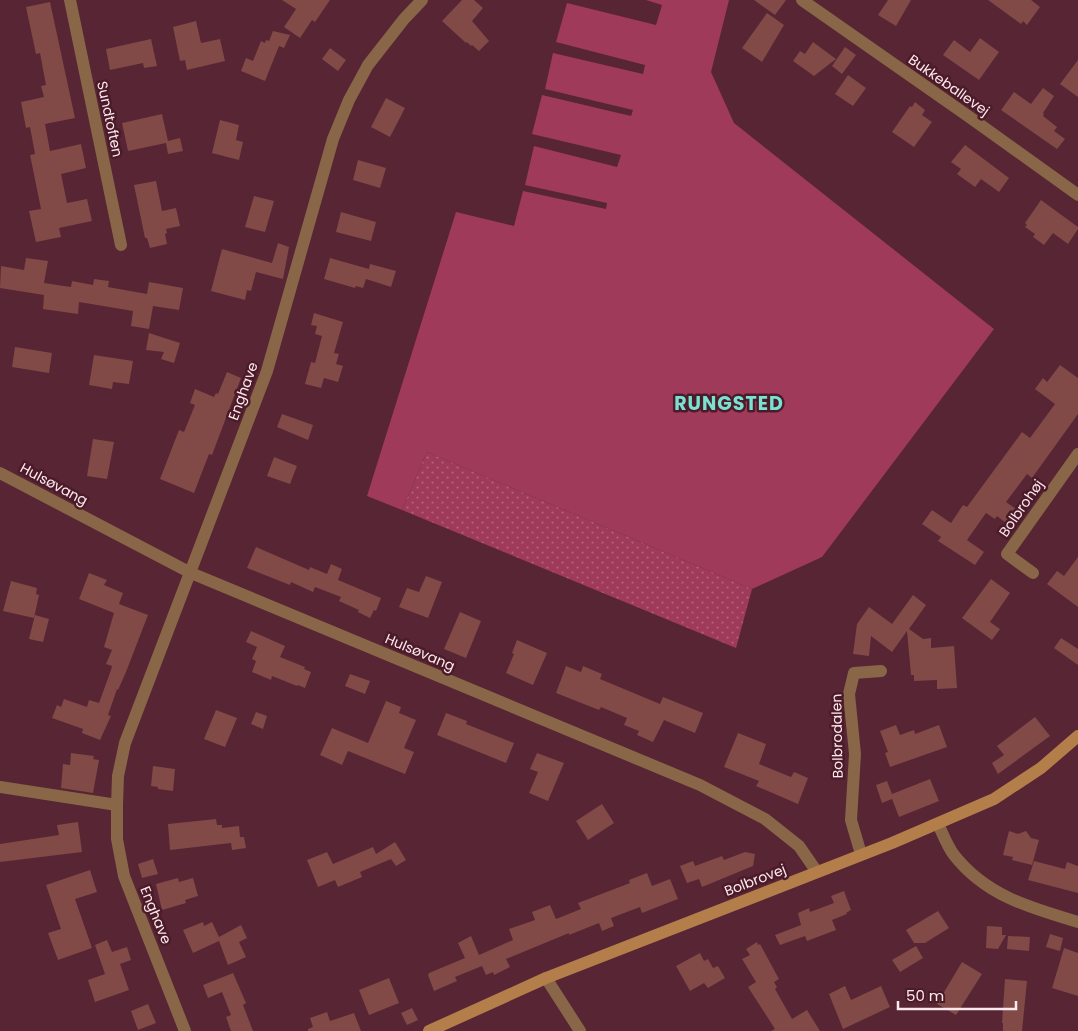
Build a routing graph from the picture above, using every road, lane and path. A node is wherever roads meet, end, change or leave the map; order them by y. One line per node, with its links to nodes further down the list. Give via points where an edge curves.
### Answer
1 (70, 0): 5 (street, Sundtoften)
2 (422, 0): 9 (street, Enghave, via 368,65 333,139 267,371)
3 (802, 0): 4 (street, Bukkeballevej)
4 (1078, 195)
5 (121, 245)
6 (1078, 454): 8 (street, Bolbrohøj, via 1007,554)
7 (0, 472): 9 (street, Hulsøvang)
8 (1033, 572)
9 (191, 573): 13 (street, Enghave, via 125,743); 16 (street, Hulsøvang, via 700,785 765,819 799,846)
10 (881, 671): 15 (street, Bolbrodalen, via 854,674 849,694 856,754 851,820)
11 (1078, 736): 14 (street, Bolbrovej, via 1041,768 994,799)
12 (0, 786): 13 (street)
13 (116, 805): 19 (street, Enghave, via 117,839 124,876)
14 (938, 824): 15 (street, Bolbrovej); 17 (street, via 954,854 976,877 1000,894 1029,908)
15 (861, 854): 16 (street, Bolbrovej)
16 (817, 872): 18 (street, Bolbrovej)
17 (1078, 922)
18 (546, 978): 20 (street, Bolbrovej); 21 (street)
19 (185, 1031)
20 (429, 1031)
21 (580, 1031)

